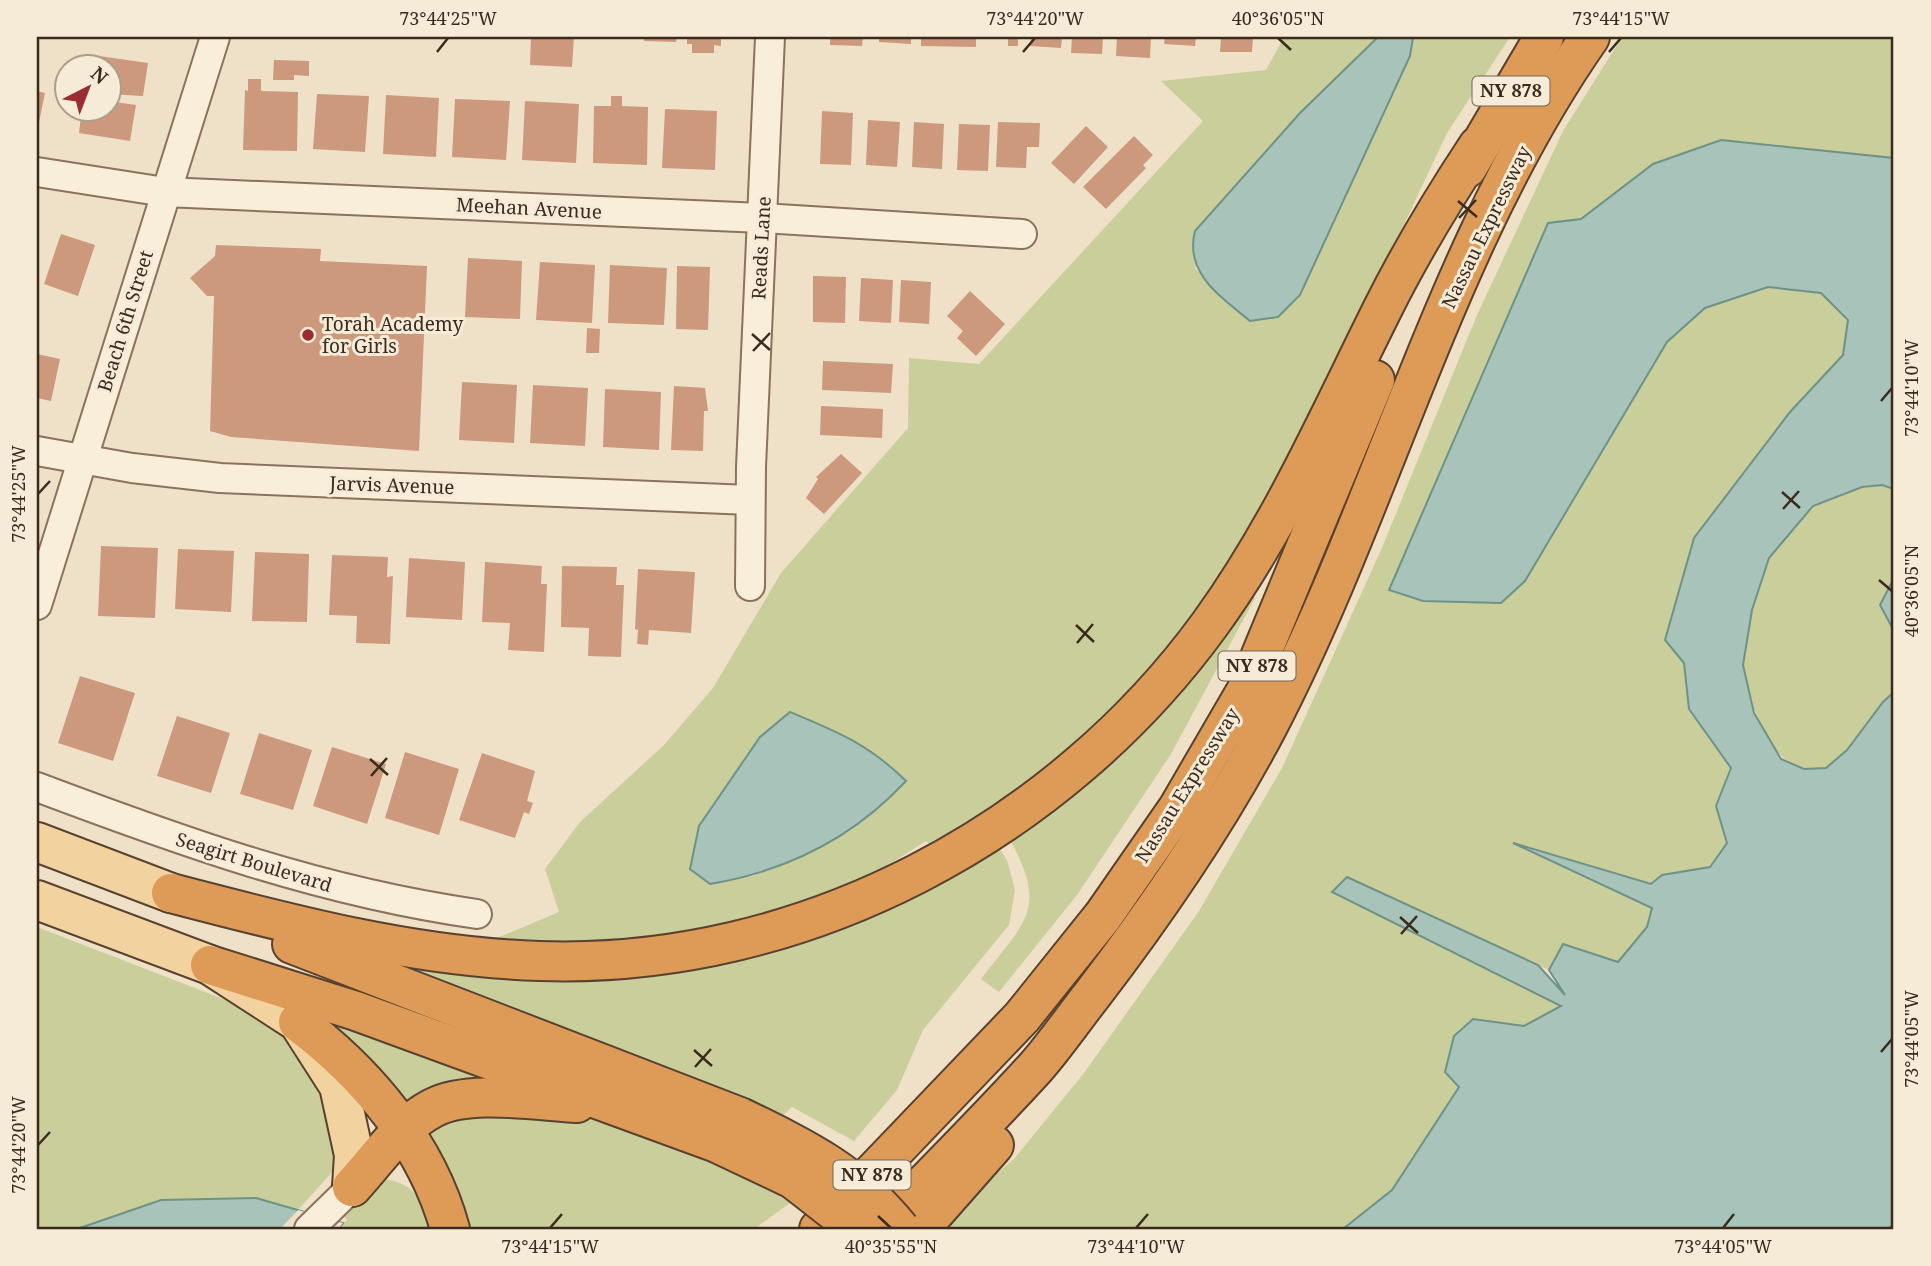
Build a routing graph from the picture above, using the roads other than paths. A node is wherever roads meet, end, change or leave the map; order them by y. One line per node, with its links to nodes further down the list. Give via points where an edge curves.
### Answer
1 (215, 37): 7 (street, Beach 6th Street)
2 (770, 37): 8 (street, Reads Lane)
3 (1544, 37): 5 (highway, Nassau Expressway / NY 878)
4 (1590, 37): 17 (highway, Nassau Expressway / NY 878, via 1501,188 1274,712)
5 (1478, 146): 18 (highway, via 1432,216 1272,527 1210,623 1148,701 1074,771 995,830 912,878 819,917 722,945 635,957 544,962 448,955 335,936); 29 (highway, Nassau Expressway / NY 878, via 1424,257 1246,691 1178,808 1102,916 1022,1017)
6 (37, 172): 7 (street, Meehan Avenue)
7 (165, 192): 8 (street, Meehan Avenue); 11 (street, Beach 6th Street)
8 (762, 218): 9 (street, Meehan Avenue); 12 (street, Reads Lane)
9 (1022, 234)
10 (37, 451): 11 (street, Jarvis Avenue)
11 (82, 461): 12 (street, Jarvis Avenue, via 220,478); 14 (street, Beach 6th Street)
12 (750, 500): 13 (street, Reads Lane)
13 (750, 586)
14 (37, 606)
15 (37, 787): 20 (street, Seagirt Boulevard, via 261,868 402,903)
16 (37, 842): 18 (main road)
17 (1193, 855): 31 (highway, Nassau Expressway / NY 878, via 1038,1064); 33 (highway, via 1058,1067)
18 (171, 893): 25 (highway)
19 (37, 900): 21 (main road)
20 (478, 914)
21 (211, 965): 22 (main road); 23 (highway, via 356,1011)
22 (298, 1022): 24 (highway, via 328,1044 372,1088); 26 (main road, via 339,1086 354,1155)
23 (614, 1104): 24 (highway, via 467,1098 433,1107); 25 (highway)
24 (403, 1130): 26 (highway); 28 (highway, via 443,1202)
25 (729, 1130): 30 (highway, bridge); 32 (highway, bridge, via 819,1155 876,1200)
26 (352, 1187): 27 (street)
27 (315, 1223)
28 (450, 1229)
29 (819, 1229)
30 (857, 1229)
31 (880, 1229)
32 (900, 1229)
33 (920, 1229)

